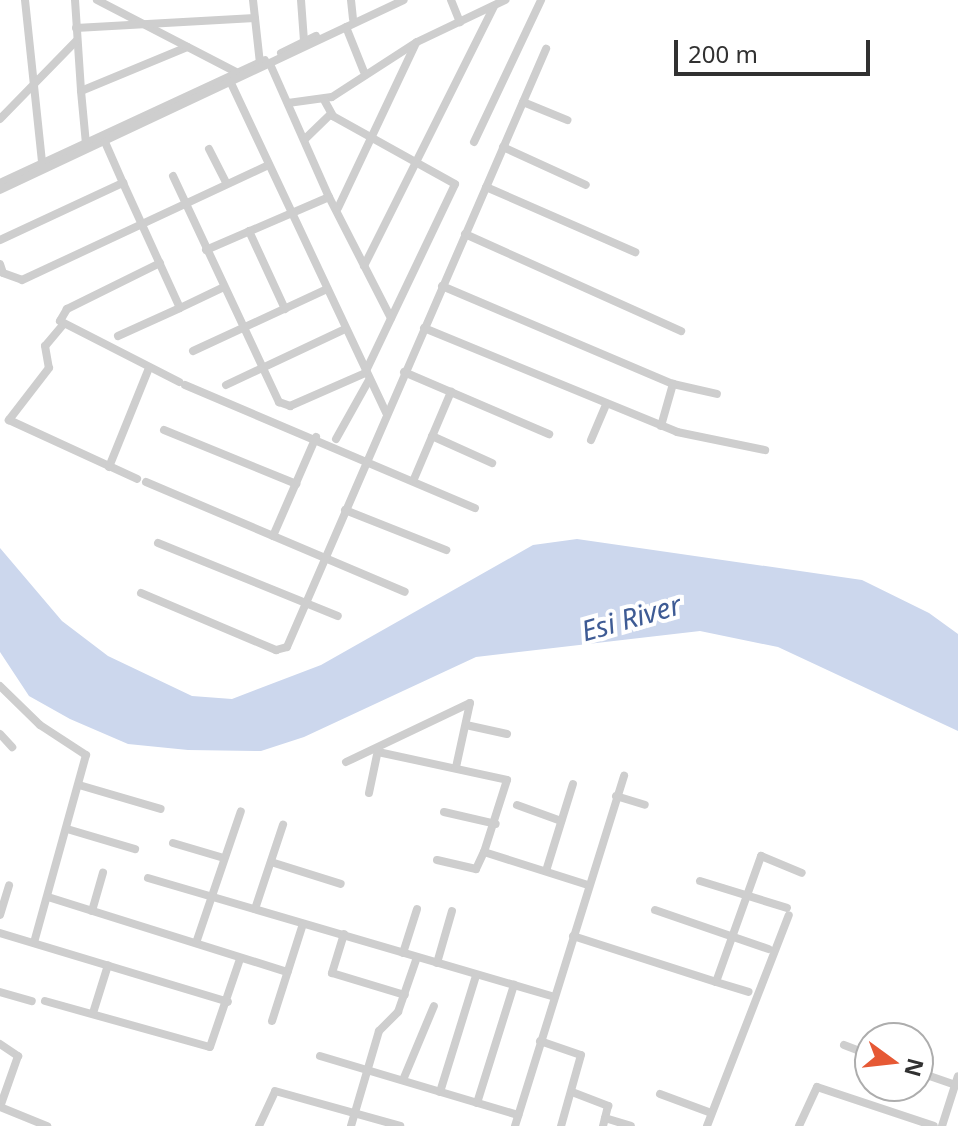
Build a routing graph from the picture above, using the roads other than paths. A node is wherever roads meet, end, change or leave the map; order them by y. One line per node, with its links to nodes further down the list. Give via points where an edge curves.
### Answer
1 (25, 0): 31 (street)
2 (75, 0): 20 (street)
3 (97, 0): 14 (street)
4 (116, 0): 14 (street)
5 (253, 0): 15 (street)
6 (301, 0): 22 (street)
7 (351, 0): 16 (street)
8 (392, 0): 16 (street)
9 (404, 0): 19 (street)
10 (451, 0): 17 (street)
11 (505, 0): 13 (street)
12 (541, 0): 42 (street)
13 (494, 6): 17 (street); 46 (street)
14 (117, 10): 18 (street)
15 (255, 18): 18 (street); 26 (street)
16 (353, 19): 22 (street)
17 (460, 22): 23 (street)
18 (147, 25): 20 (street); 24 (street)
19 (346, 27): 27 (street); 28 (street)
20 (76, 28): 21 (street)
21 (76, 41): 31 (street); 32 (street)
22 (304, 41): 26 (street)
23 (417, 42): 28 (street); 39 (street)
24 (187, 47): 29 (street); 32 (street)
25 (546, 49): 34 (street)
26 (260, 63): 29 (street)
27 (270, 64): 29 (street); 35 (street)
28 (364, 72): 33 (street)
29 (239, 76): 30 (street)
30 (230, 80): 41 (street); 43 (street); 48 (street)
31 (32, 84): 37 (street); 47 (street)
32 (81, 91): 43 (street)
33 (324, 100): 35 (street); 36 (street)
34 (523, 102): 38 (street); 44 (street)
35 (288, 103): 40 (street)
36 (331, 114): 39 (street); 40 (street)
37 (0, 119)
38 (567, 120)
39 (372, 138): 46 (street); 58 (street)
40 (305, 139): 56 (street)
41 (105, 142): 51 (street); 55 (street)
42 (474, 142)
43 (86, 144): 47 (street)
44 (503, 147): 53 (street); 54 (street)
45 (209, 149): 52 (street)
46 (415, 161): 68 (street); 74 (street, via 455,184)
47 (42, 163): 50 (street)
48 (267, 166): 52 (street); 59 (street)
49 (173, 176): 57 (street)
50 (0, 183)
51 (123, 183): 60 (street); 63 (street)
52 (227, 184): 57 (street)
53 (586, 185)
54 (486, 187): 62 (street); 65 (street)
55 (0, 190)
56 (329, 197): 58 (street); 59 (street)
57 (184, 204): 60 (street); 64 (street)
58 (338, 208): 68 (street)
59 (289, 212): 61 (street); 71 (street)
60 (142, 223): 66 (street); 67 (street, via 22,280 3,273)
61 (249, 231): 64 (street); 73 (street)
62 (465, 234): 69 (street); 79 (street)
63 (0, 240)
64 (206, 250): 70 (street)
65 (635, 252)
66 (160, 263): 72 (street); 75 (street, via 67,309)
67 (0, 264)
68 (364, 266): 74 (street)
69 (442, 286): 77 (street); 86 (street)
70 (224, 287): 72 (street); 76 (street)
71 (327, 289): 73 (street); 78 (street)
72 (180, 308): 80 (street)
73 (285, 309): 76 (street)
74 (391, 318): 85 (street)
75 (62, 326): 83 (street); 102 (street, via 45,346 49,368 9,420)
76 (244, 327): 81 (street); 82 (street)
77 (424, 328): 84 (street); 90 (street)
78 (345, 329): 82 (street); 85 (street)
79 (681, 331)
80 (118, 336)
81 (193, 351)
82 (263, 367): 85 (street, via 283,406); 87 (street)
83 (149, 368): 96 (street); 102 (street)
84 (404, 372): 88 (street); 91 (street)
85 (367, 376): 91 (street); 97 (street)
86 (673, 384): 89 (street); 92 (street)
87 (226, 385)
88 (451, 392): 94 (street); 95 (street)
89 (717, 394)
90 (606, 404): 92 (street); 98 (street)
91 (386, 413): 100 (street)
92 (661, 426): 99 (street)
93 (164, 430): 104 (street)
94 (549, 434)
95 (432, 436): 101 (street); 103 (street)
96 (316, 437): 100 (street); 104 (street)
97 (336, 439)
98 (591, 440)
99 (765, 450)
100 (365, 459): 103 (street); 106 (street)
101 (492, 463)
102 (109, 467): 107 (street)
103 (414, 479): 105 (street)
104 (296, 484): 107 (street)
105 (475, 508)
106 (345, 510): 109 (street); 110 (street)
107 (273, 536): 110 (street)
108 (158, 543): 113 (street)
109 (446, 550)
110 (325, 559): 111 (street); 113 (street)
111 (405, 592)
112 (141, 593): 113 (street, via 281,651)
113 (308, 604): 114 (street)
114 (338, 616)
115 (0, 686): 125 (street, via 40,725 86,755)
116 (466, 725): 118 (street); 120 (street, via 470,703); 122 (street)
117 (0, 734): 119 (street)
118 (507, 734)
119 (12, 747)
120 (377, 749): 121 (street); 122 (street); 126 (street)
121 (346, 762)
122 (456, 767): 134 (street, via 507,780)
123 (624, 776): 127 (street)
124 (573, 784): 133 (street)
125 (79, 785): 130 (street); 136 (street)
126 (369, 793)
127 (616, 796): 129 (street); 150 (street)
128 (517, 805): 133 (street)
129 (645, 805)
130 (161, 809)
131 (241, 811): 140 (street)
132 (444, 812): 134 (street)
133 (561, 821): 143 (street)
134 (496, 824): 139 (street)
135 (283, 825): 142 (street)
136 (67, 829): 138 (street); 153 (street)
137 (173, 843): 140 (street)
138 (135, 849)
139 (484, 852): 141 (street, via 476,869); 143 (street)
140 (224, 858): 151 (street)
141 (437, 860)
142 (271, 862): 148 (street); 154 (street)
143 (546, 871): 150 (street)
144 (103, 873): 157 (street)
145 (802, 873): 152 (street, via 761,856)
146 (148, 878): 151 (street)
147 (700, 881): 152 (street)
148 (341, 884)
149 (9, 885): 159 (street)
150 (588, 885): 163 (street)
151 (212, 895): 154 (street); 166 (street)
152 (747, 895): 164 (street); 202 (street, via 788,912)
153 (48, 897): 157 (street); 165 (street)
154 (255, 909): 160 (street)
155 (417, 909): 168 (street)
156 (655, 910): 164 (street)
157 (92, 911): 166 (street)
158 (452, 911): 171 (street)
159 (0, 915)
160 (303, 924): 162 (street); 173 (street)
161 (0, 933): 165 (street)
162 (344, 934): 168 (street); 179 (street, via 332,973)
163 (573, 936): 175 (street); 180 (street)
164 (732, 938): 167 (street); 175 (street)
165 (34, 942): 172 (street)
166 (196, 943): 170 (street)
167 (768, 949)
168 (403, 953): 169 (street)
169 (417, 957): 171 (street); 179 (street)
170 (240, 959): 173 (street); 183 (street)
171 (437, 963): 174 (street)
172 (108, 965): 183 (street); 185 (street)
173 (288, 972): 186 (street)
174 (476, 976): 176 (street); 196 (street)
175 (716, 982): 178 (street)
176 (514, 985): 180 (street); 199 (street)
177 (0, 992): 181 (street)
178 (749, 992)
179 (405, 995): 192 (street, via 379,1031)
180 (554, 997): 187 (street)
181 (32, 1001)
182 (45, 1001): 185 (street)
183 (228, 1002): 185 (street, via 210,1047)
184 (434, 1006): 194 (street)
185 (93, 1013)
186 (272, 1021)
187 (540, 1041): 197 (street, via 581,1055); 203 (street)
188 (0, 1044): 200 (street, via 18,1056)
189 (844, 1045): 190 (street)
190 (854, 1049)
191 (320, 1056): 192 (street)
192 (367, 1070): 194 (street); 201 (street)
193 (934, 1076): 195 (street)
194 (403, 1080): 196 (street)
195 (957, 1081): 215 (street)
196 (440, 1092): 199 (street)
197 (572, 1092): 204 (street, via 608,1106); 210 (street)
198 (660, 1094): 202 (street)
199 (477, 1103): 203 (street)
200 (0, 1108): 205 (street)
201 (355, 1112): 206 (street, via 275,1091); 207 (street); 208 (street)
202 (711, 1113): 212 (street)
203 (518, 1115): 209 (street)
204 (604, 1122): 211 (street)
205 (47, 1126)
206 (259, 1126)
207 (351, 1126)
208 (400, 1126)
209 (515, 1126)
210 (561, 1126)
211 (631, 1126)
212 (707, 1126)
213 (799, 1126): 214 (street, via 817,1087)
214 (934, 1126)
215 (942, 1126)

